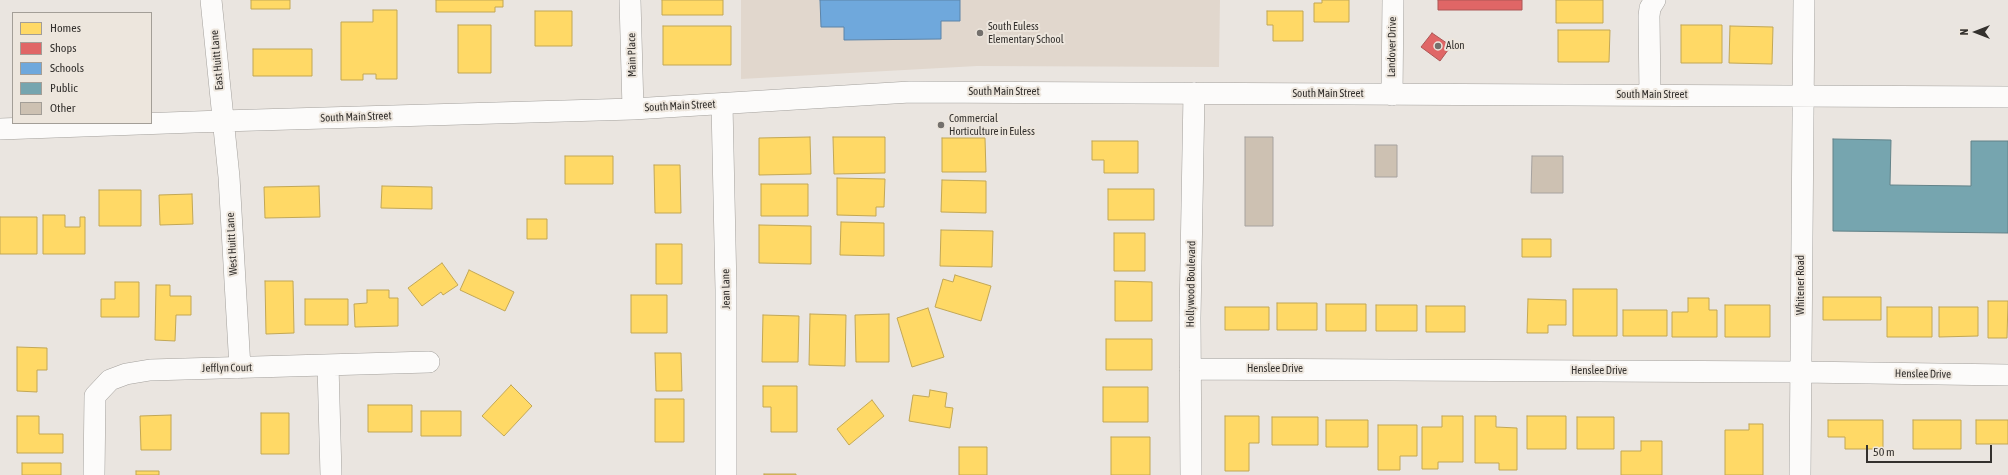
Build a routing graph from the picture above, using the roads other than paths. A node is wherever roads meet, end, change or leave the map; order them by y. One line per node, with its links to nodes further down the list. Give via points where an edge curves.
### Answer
1 (212, 0): 13 (street, East Huitt Lane)
2 (630, 0): 12 (street, Main Place)
3 (1393, 0): 7 (street, Landover Drive)
4 (1655, 0): 8 (street, via 1649,16)
5 (1804, 0): 9 (street, Whitener Road)
6 (1194, 93): 7 (street, South Main Street); 11 (street, South Main Street, via 910,92); 20 (street, Hollywood Boulevard)
7 (1392, 95): 8 (street, South Main Street)
8 (1650, 95): 9 (street, South Main Street)
9 (1802, 95): 10 (street, South Main Street); 21 (street, Whitener Road)
10 (2008, 97)
11 (722, 104): 12 (street, South Main Street); 25 (street, Jean Lane)
12 (633, 109): 13 (street, South Main Street)
13 (222, 121): 15 (street, South Main Street); 19 (street, West Huitt Lane)
14 (148, 124): 16 (street, South Main Street)
15 (152, 124)
16 (0, 130)
17 (429, 362): 18 (street, Jefflyn Court)
18 (328, 365): 19 (street, Jefflyn Court); 24 (street)
19 (240, 368): 23 (street, Jefflyn Court, via 150,370 110,380 95,396)
20 (1190, 369): 21 (street, Henslee Drive); 26 (street, Hollywood Boulevard)
21 (1800, 372): 22 (street, Henslee Drive); 27 (street, Whitener Road)
22 (2008, 375)
23 (94, 475)
24 (331, 475)
25 (726, 475)
26 (1191, 475)
27 (1800, 475)

